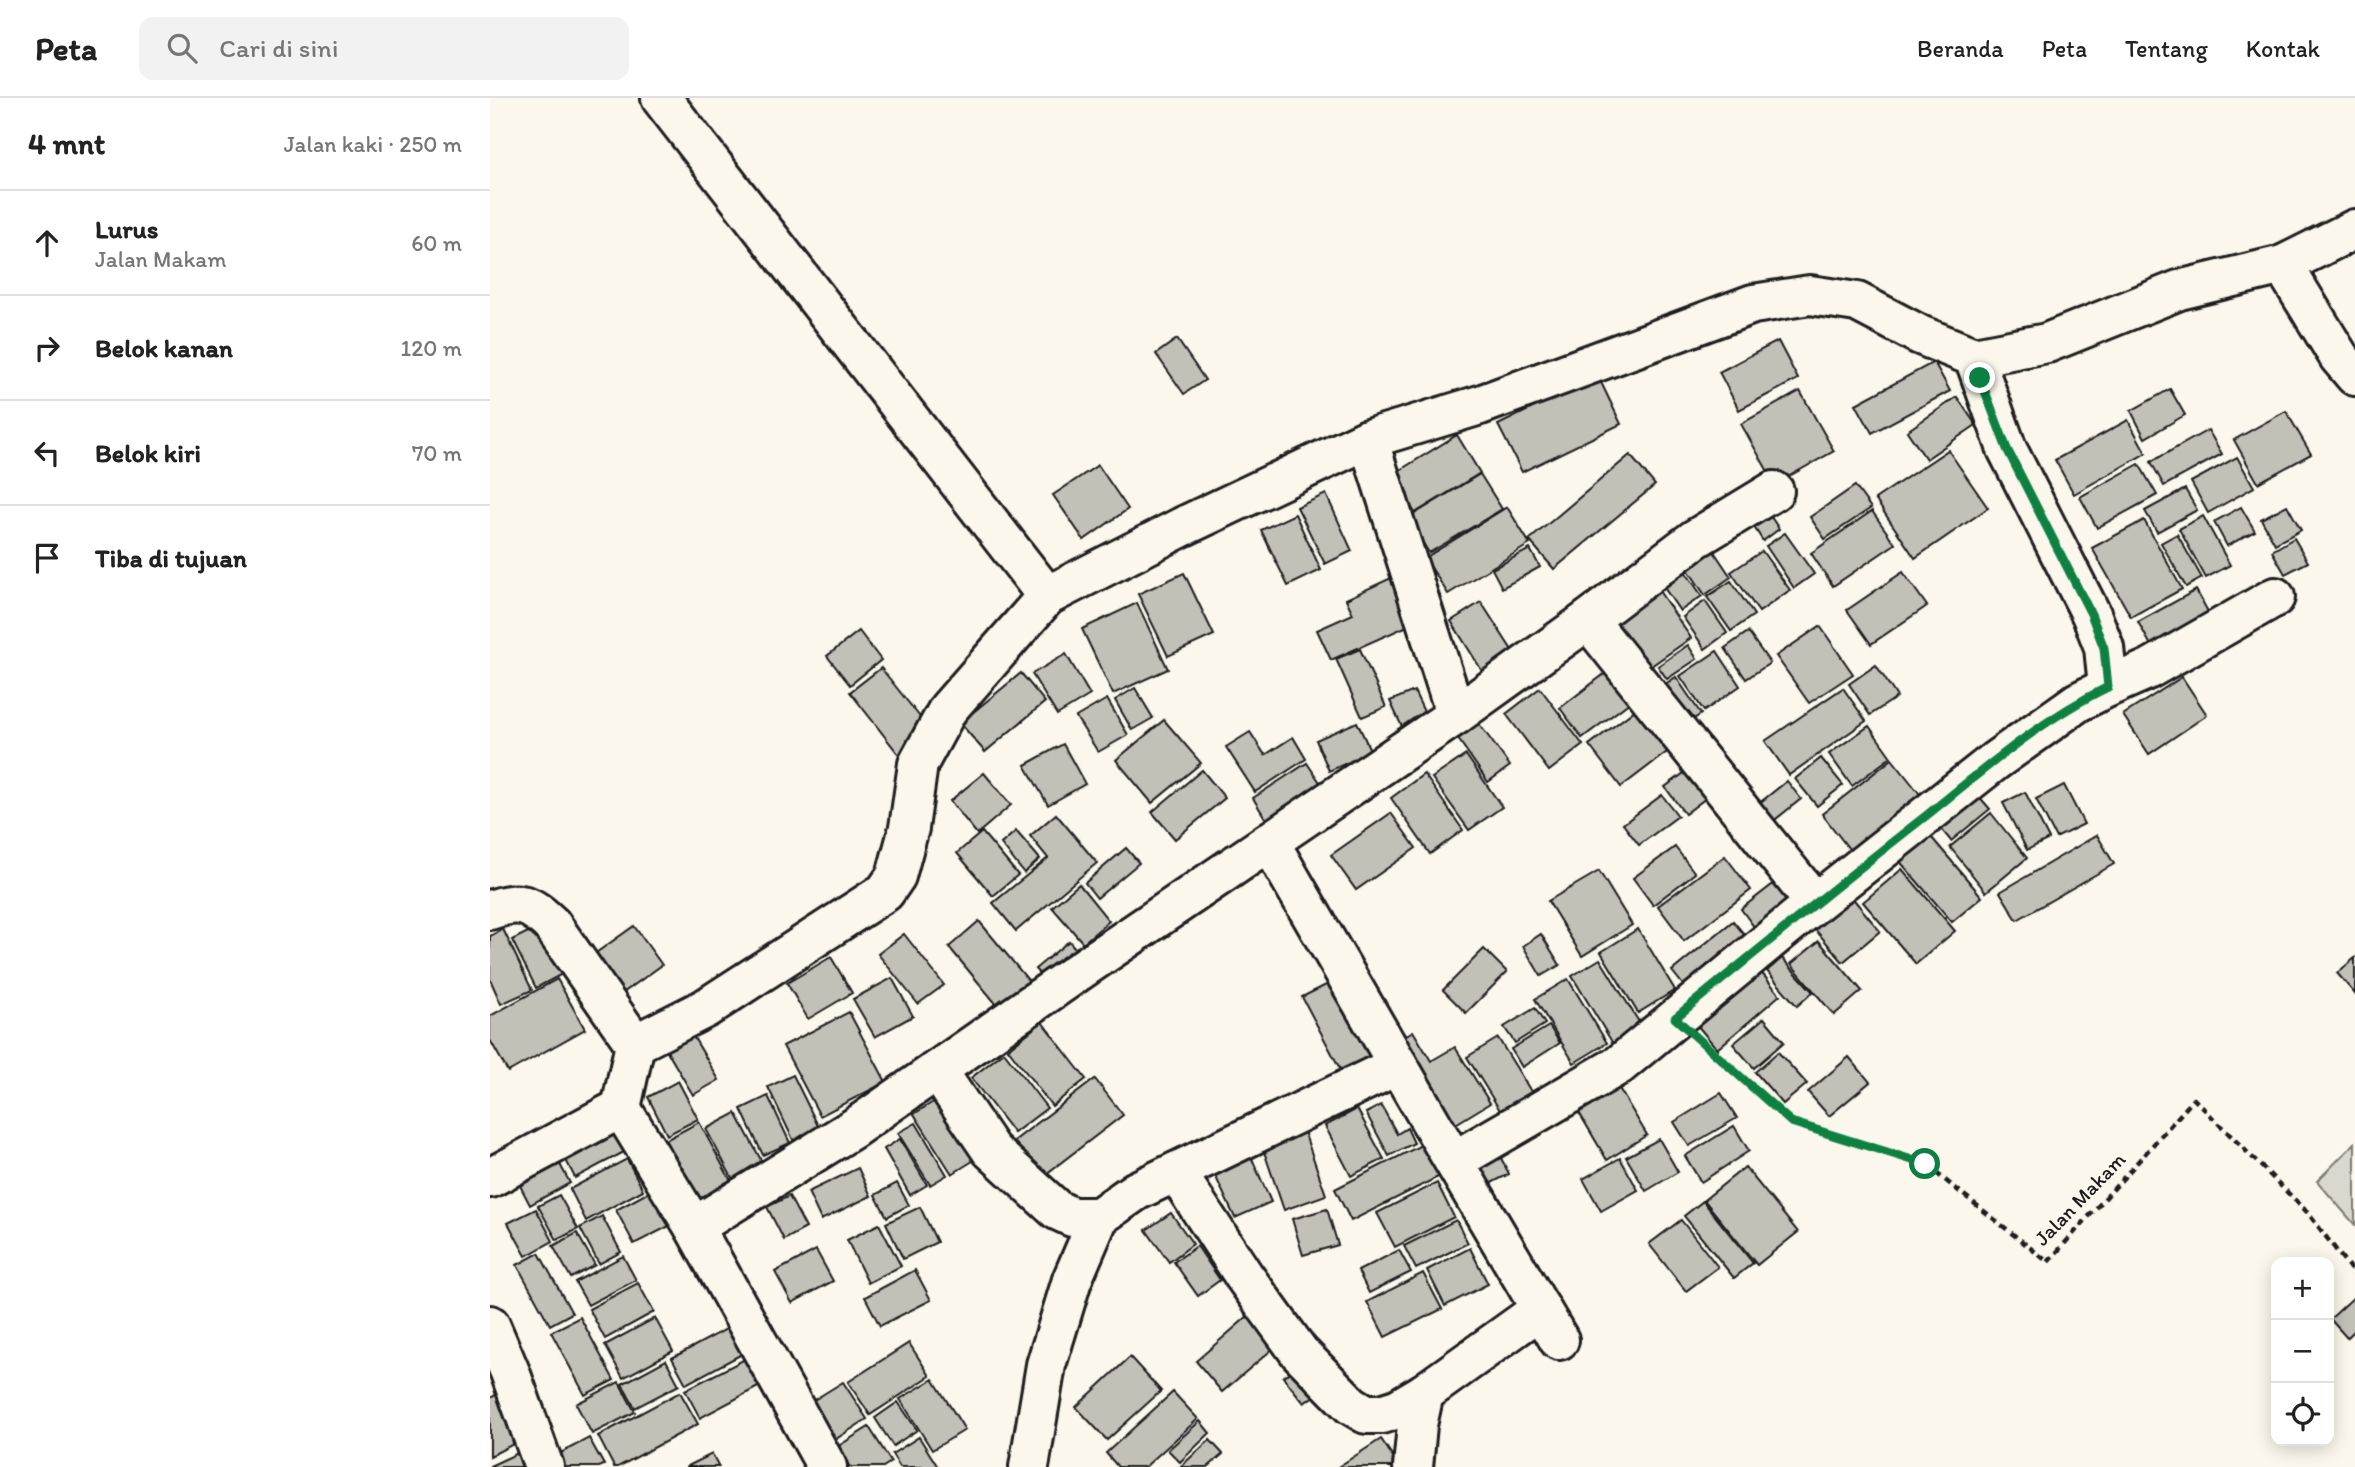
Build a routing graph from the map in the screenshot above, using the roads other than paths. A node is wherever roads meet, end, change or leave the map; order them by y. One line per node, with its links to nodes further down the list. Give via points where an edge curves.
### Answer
1 (661, 98): 8 (street)
2 (2355, 229): 3 (street)
3 (2283, 265): 4 (street, via 2179,290 2047,342); 5 (street)
4 (1974, 357): 6 (street, via 1857,302 1810,295 1753,304 1480,405); 11 (street, via 2007,449 2091,614 2104,648)
5 (2355, 376)
6 (1368, 439): 8 (street); 12 (street)
7 (1774, 491): 10 (street, via 1695,539)
8 (1047, 596): 16 (street, via 948,709 918,764 897,876 885,892 706,1008)
9 (2275, 597): 11 (street, via 2149,669)
10 (1588, 620): 12 (street); 14 (street)
11 (2108, 687): 14 (street, via 2078,702 1995,761)
12 (1456, 715): 13 (street)
13 (1270, 843): 17 (street); 18 (street)
14 (1815, 903): 20 (street, via 1619,1065)
15 (490, 910): 16 (street, via 523,904 536,910 552,925)
16 (635, 1044): 19 (street)
17 (1398, 1065): 20 (street); 21 (street)
18 (937, 1070): 23 (street, via 991,1150 1057,1210 1072,1217); 24 (street, via 854,1128)
19 (621, 1108): 22 (street); 24 (street)
20 (1454, 1161): 26 (street, via 1550,1324)
21 (1176, 1172): 23 (street, via 1136,1191); 26 (street, via 1299,1352 1351,1405 1381,1414)
22 (490, 1178)
23 (1099, 1217): 29 (street, via 1072,1280 1045,1365)
24 (694, 1227): 28 (street)
25 (490, 1325): 27 (street)
26 (1424, 1393): 30 (street)
27 (544, 1467)
28 (827, 1467)
29 (1029, 1467)
30 (1413, 1467)

